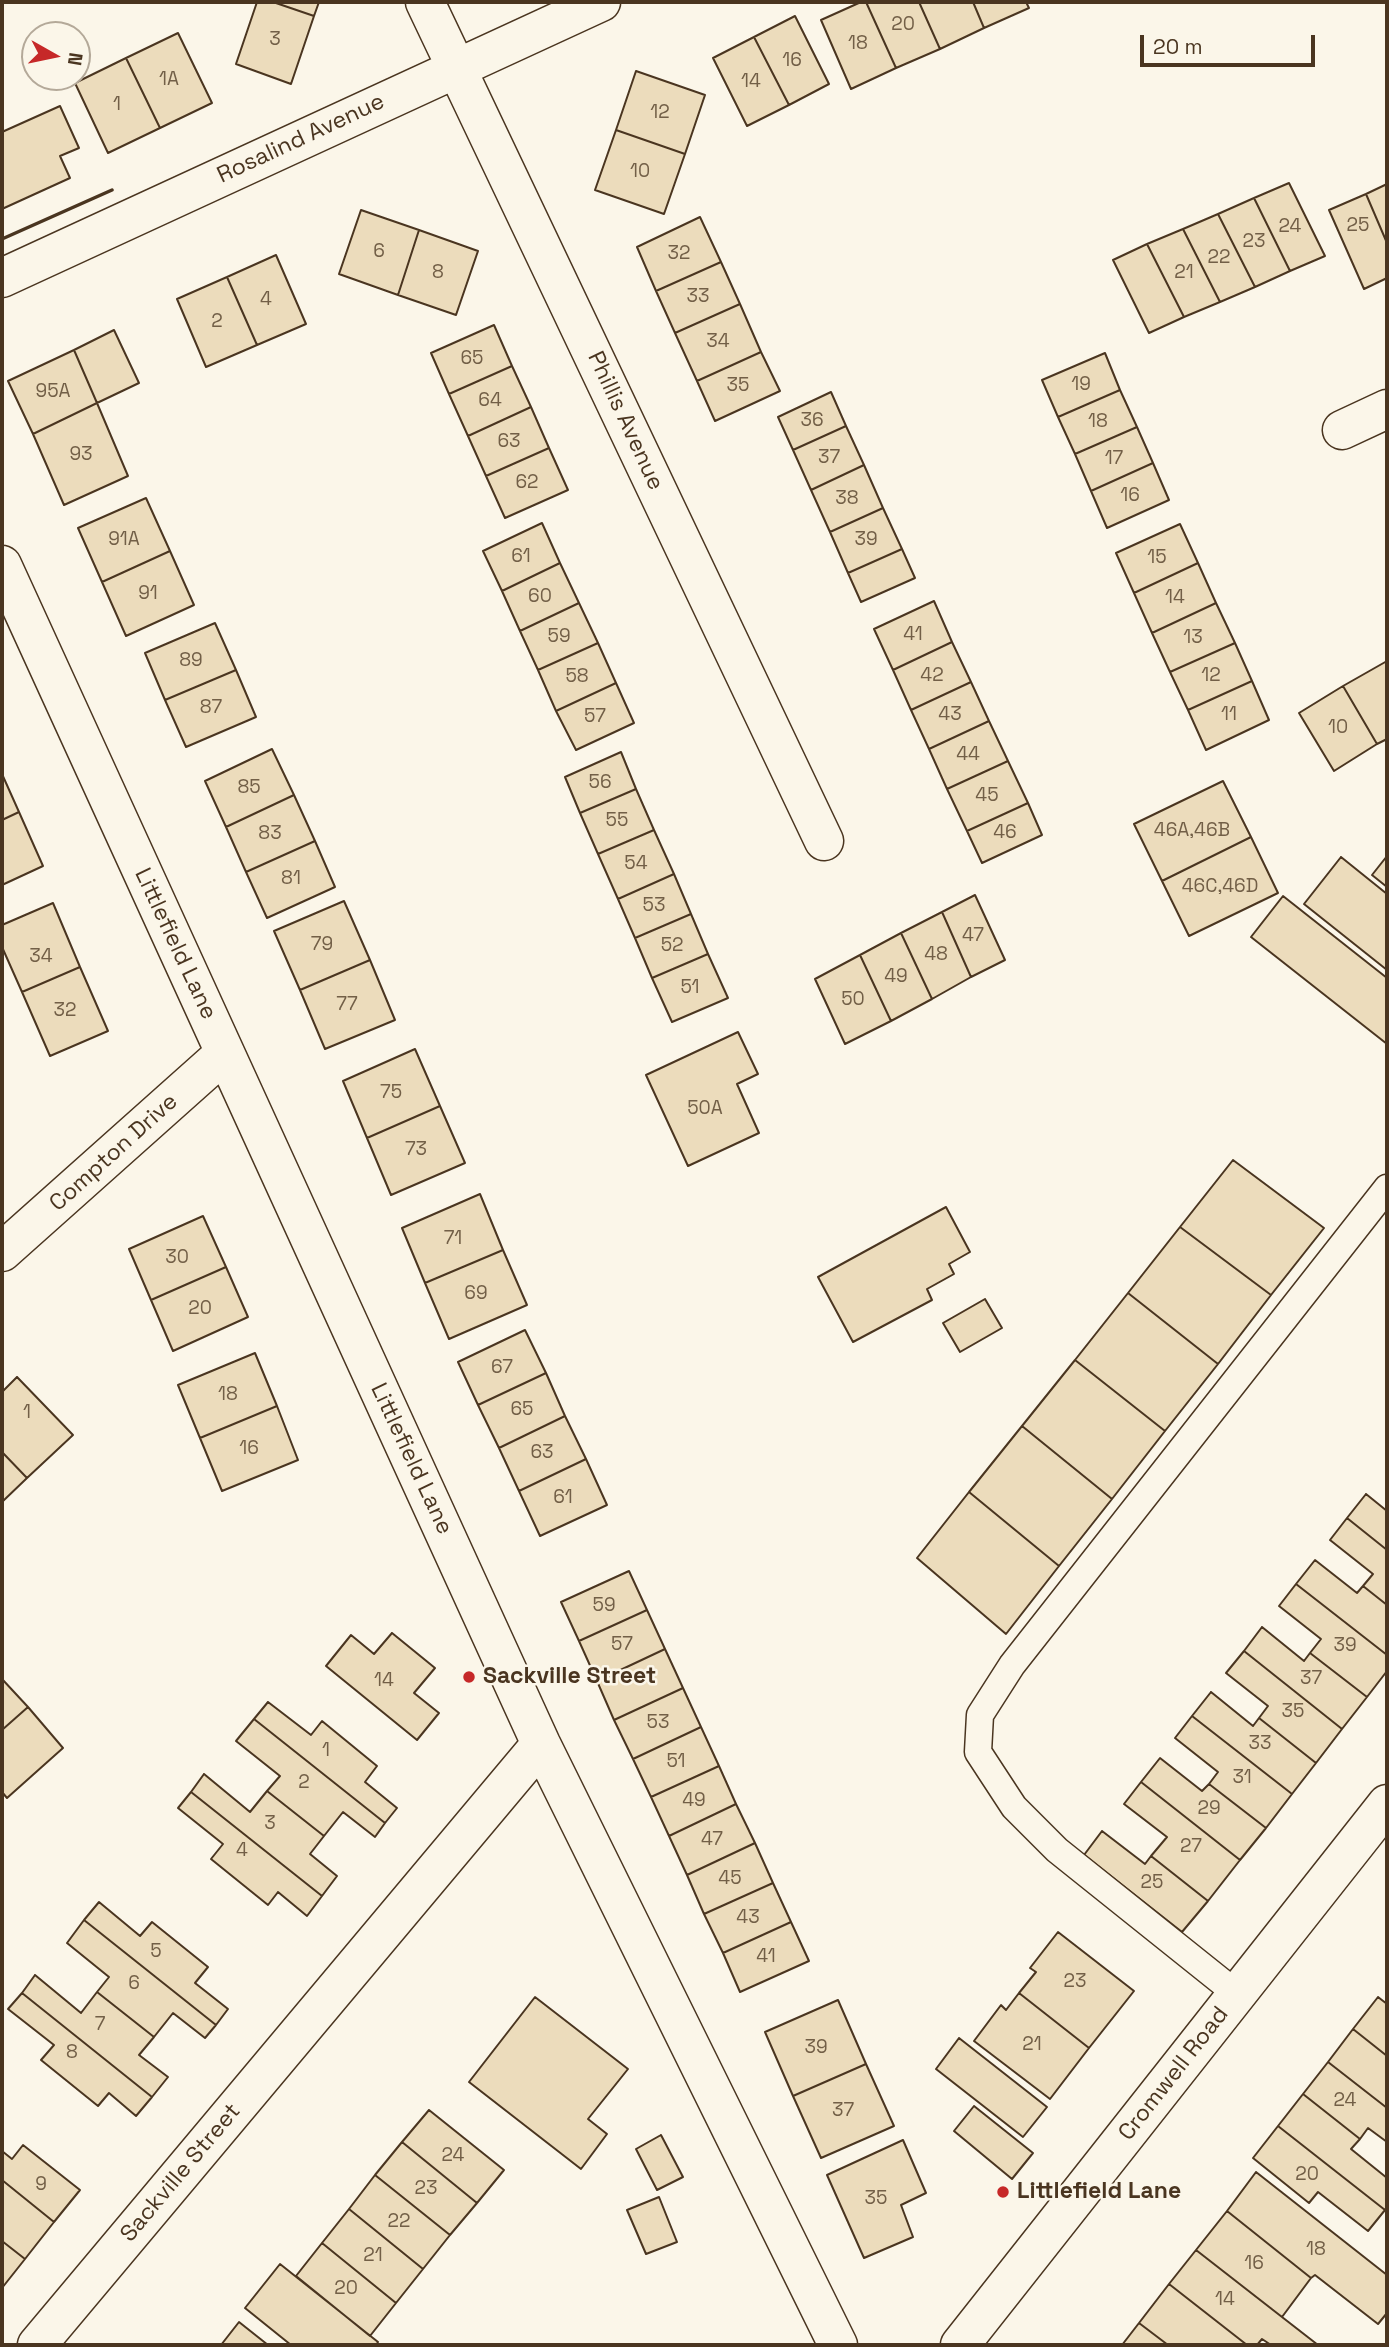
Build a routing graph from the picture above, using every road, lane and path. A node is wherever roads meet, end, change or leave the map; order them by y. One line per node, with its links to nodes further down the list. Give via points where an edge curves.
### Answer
1 (425, 2): 3 (street, Phillis Avenue)
2 (601, 2): 3 (street, Rosalind Avenue)
3 (456, 68): 4 (street, Rosalind Avenue); 8 (street, Phillis Avenue)
4 (2, 278)
5 (1387, 409): 6 (street)
6 (1342, 429)
7 (2, 565): 9 (street, Littlefield Lane)
8 (824, 841)
9 (225, 1053): 11 (street, Compton Drive); 12 (street, Littlefield Lane)
10 (1387, 1188): 14 (lane, via 1012,1665 980,1715 978,1752 1014,1807 1057,1850)
11 (2, 1252)
12 (541, 1744): 15 (street, Sackville Street); 16 (street, Littlefield Lane)
13 (1387, 1804): 14 (street, Cromwell Road)
14 (1237, 1994): 17 (street, Cromwell Road)
15 (37, 2345)
16 (838, 2345)
17 (960, 2345)

